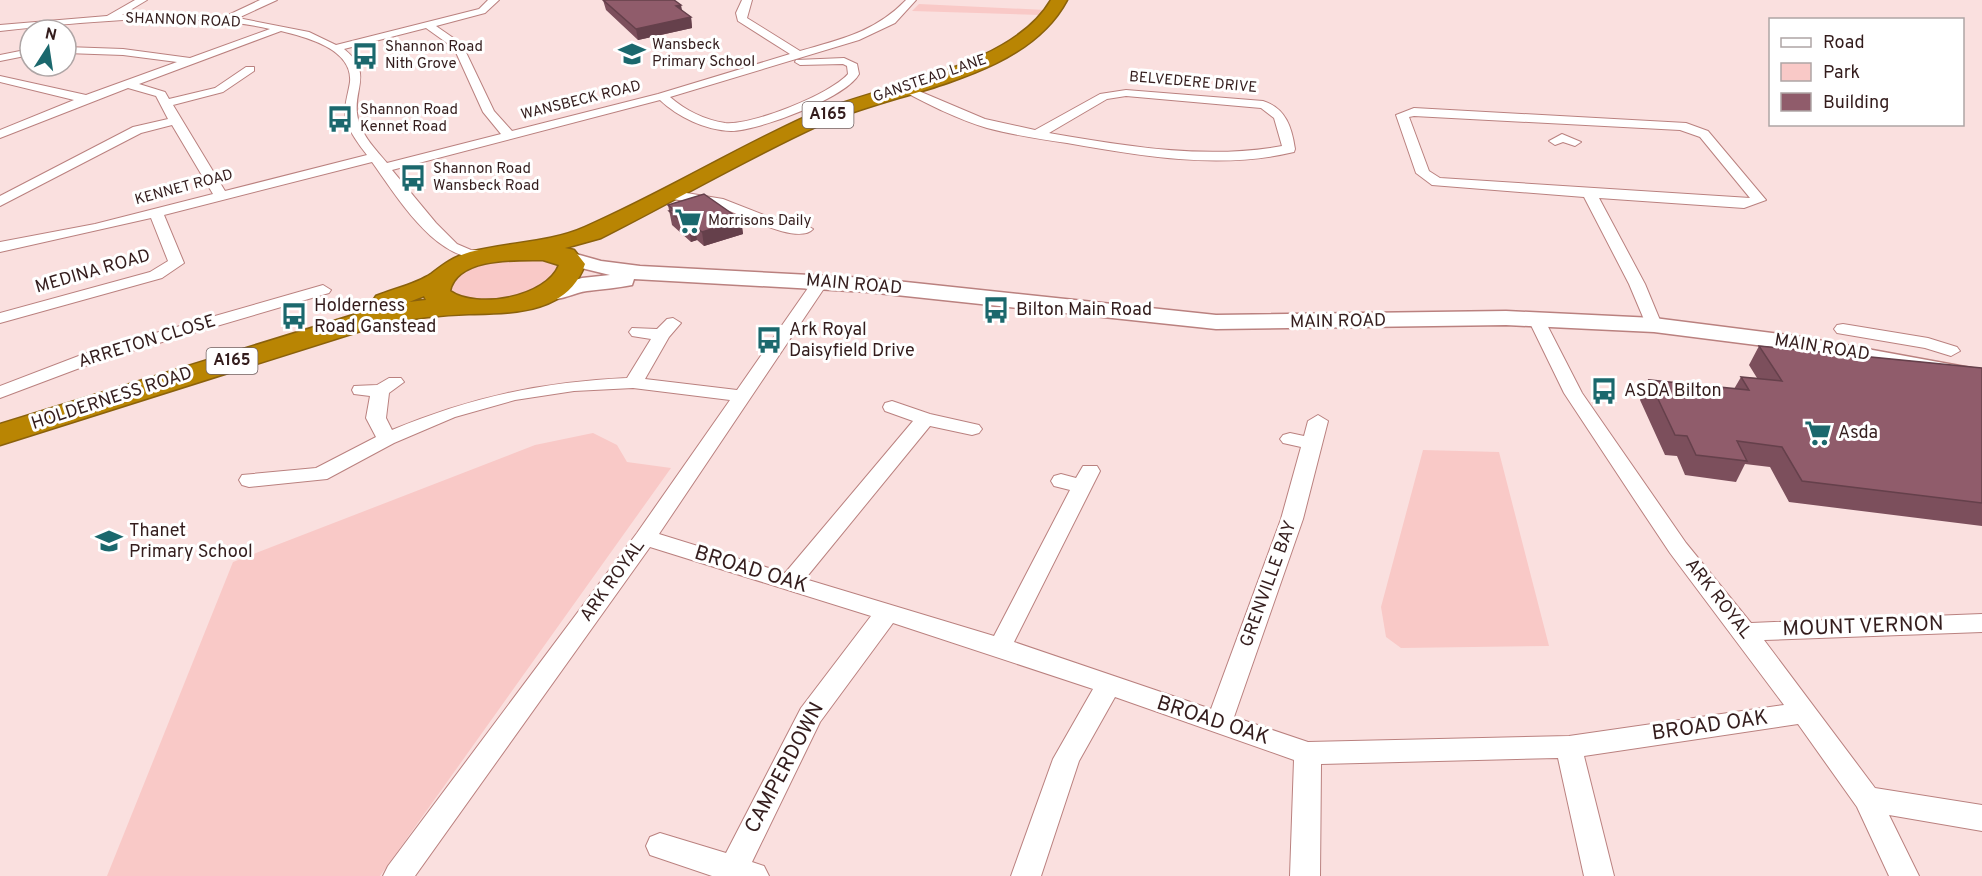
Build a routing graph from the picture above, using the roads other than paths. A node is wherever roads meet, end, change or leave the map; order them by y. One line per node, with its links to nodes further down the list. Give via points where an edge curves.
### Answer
1 (142, 0): 7 (street)
2 (265, 0): 8 (street, via 272,0)
3 (494, 0): 9 (street, via 482,11)
4 (747, 0): 15 (street, via 742,19)
5 (911, 0): 15 (street, WANSBECK ROAD, via 878,29)
6 (1059, 0): 21 (highway, GANSTEAD LANE / A165, via 1023,41 976,66)
7 (109, 19): 8 (street, SHANNON ROAD); 10 (street, SHANNON ROAD)
8 (225, 20): 11 (street, SHANNON ROAD)
9 (428, 26): 12 (street); 28 (street, via 458,46 489,112)
10 (0, 28)
11 (279, 28): 12 (street, SHANNON ROAD); 17 (street)
12 (336, 48): 31 (street, SHANNON ROAD, via 355,69 352,120 361,140)
13 (78, 51): 17 (street)
14 (18, 54): 16 (street)
15 (794, 57): 22 (street, WANSBECK ROAD); 22 (street, via 800,62 844,61 852,64 852,78 813,101 732,127 688,116)
16 (0, 58)
17 (189, 61): 20 (street)
18 (250, 69): 24 (street, via 219,90)
19 (0, 79): 23 (street)
20 (127, 84): 23 (street); 24 (street, via 161,94)
21 (908, 89): 29 (street, BELVEDERE DRIVE, via 963,115); 32 (highway, GANSTEAD LANE / A165, via 813,121)
22 (662, 96): 28 (street, WANSBECK ROAD)
23 (87, 99): 27 (street)
24 (166, 103): 26 (street)
25 (1553, 120): 30 (street); 33 (street, via 1414,112 1402,115 1423,173 1437,182); 33 (street, via 1682,126 1704,134 1759,200 1743,204)
26 (175, 121): 34 (street); 35 (street, via 137,130)
27 (0, 134)
28 (508, 134): 31 (street, WANSBECK ROAD)
29 (1037, 134): 29 (street, BELVEDERE DRIVE, via 1104,146 1189,154 1270,154 1289,149 1280,116 1263,105 1126,93 1104,96)
30 (1564, 140)
31 (380, 162): 34 (street, KENNET ROAD); 40 (street, SHANNON ROAD, via 424,219)
32 (668, 194): 37 (street, via 718,202 785,228); 38 (highway, GANSTEAD LANE / A165)
33 (1588, 194): 52 (street, via 1637,284)
34 (221, 195): 36 (street, KENNET ROAD)
35 (0, 202)
36 (156, 213): 39 (street, KENNET ROAD); 50 (street, MEDINA ROAD, via 176,263 169,269)
37 (806, 230)
38 (592, 232): 41 (highway, GANSTEAD LANE / A165); 43 (highway, GANSTEAD LANE / A165, via 572,250)
39 (0, 247)
40 (452, 247): 42 (street, SHANNON ROAD, via 476,256); 45 (street, via 450,263)
41 (520, 252): 42 (highway, A165); 43 (highway, A165, via 548,252)
42 (494, 254): 45 (highway, A165, via 463,264)
43 (569, 258): 44 (main road, MAIN ROAD, via 623,271); 48 (highway, A165, via 570,277)
44 (691, 274): 46 (main road, MAIN ROAD); 48 (main road, MAIN ROAD, via 602,282)
45 (440, 279): 49 (highway, A165, via 435,290 439,299); 62 (highway, HOLDERNESS ROAD / A165, via 355,312)
46 (821, 282): 51 (main road, MAIN ROAD, via 1216,322); 60 (street, ARK ROYAL)
47 (323, 290): 59 (street, ARRETON CLOSE, via 95,356)
48 (552, 294): 49 (highway, A165, via 524,302)
49 (468, 306): 66 (highway, HOLDERNESS ROAD / A165, via 382,315)
50 (0, 318)
51 (1536, 319): 52 (main road, MAIN ROAD); 76 (street, ARK ROYAL, via 1573,393 1678,548)
52 (1654, 325): 56 (main road, MAIN ROAD, via 1796,343)
53 (1843, 329): 55 (street, MAIN ROAD)
54 (638, 332): 57 (street, via 667,329)
55 (1951, 351)
56 (1982, 378)
57 (633, 383): 60 (street); 67 (street, via 514,395 448,413)
58 (379, 388): 67 (street, via 376,418)
59 (0, 392)
60 (740, 396): 72 (street, ARK ROYAL)
61 (892, 407): 63 (street)
62 (0, 419)
63 (925, 419): 65 (street); 73 (street)
64 (1318, 421): 69 (street, GRENVILLE BAY)
65 (972, 429)
66 (0, 435)
67 (387, 439): 70 (street, via 320,474)
68 (1290, 439): 69 (street)
69 (1312, 444): 80 (street, GRENVILLE BAY, via 1292,519)
70 (249, 480)
71 (1061, 481): 77 (street, via 1086,479)
72 (645, 538): 73 (street, BROAD OAK); 87 (street, ARK ROYAL)
73 (790, 581): 74 (street, BROAD OAK)
74 (886, 613): 77 (street, BROAD OAK); 86 (street, CAMPERDOWN, via 810,715)
75 (1982, 623): 76 (street, MOUNT VERNON)
76 (1745, 632): 79 (street, ARK ROYAL)
77 (1000, 647): 78 (street, BROAD OAK)
78 (1108, 686): 80 (street, BROAD OAK); 88 (street, via 1066,759)
79 (1802, 713): 81 (street, BROAD OAK); 83 (street, ARK ROYAL)
80 (1219, 723): 82 (street, BROAD OAK)
81 (1569, 747): 82 (street, BROAD OAK); 90 (street)
82 (1308, 753): 89 (street)
83 (1866, 799): 84 (street); 91 (street, ARK ROYAL)
84 (1982, 818)
85 (660, 846): 86 (street, CAMPERDOWN)
86 (743, 872)
87 (398, 876)
88 (1026, 876)
89 (1305, 876)
90 (1599, 876)
91 (1904, 876)

